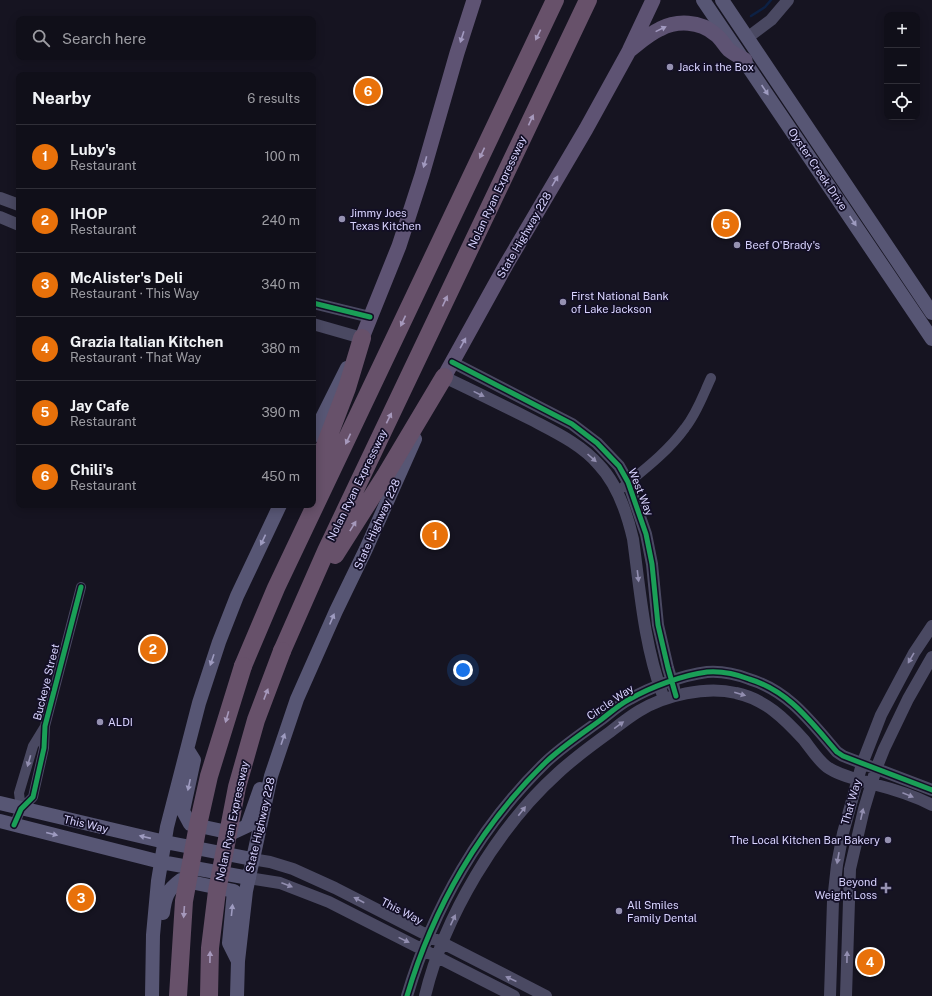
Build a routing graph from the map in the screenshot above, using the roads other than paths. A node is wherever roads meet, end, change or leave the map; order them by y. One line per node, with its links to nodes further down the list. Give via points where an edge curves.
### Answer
1 (474, 0): 18 (main road, one-way to 18, via 399,246)
2 (554, 0): 33 (highway, one-way to 33)
3 (588, 0): 41 (highway, Nolan Ryan Expressway, one-way to 3)
4 (653, 0): 9 (main road)
5 (703, 0): 10 (main road, Oyster Creek Drive)
6 (722, 0): 8 (main road, Oyster Creek Drive)
7 (788, 0): 8 (street, via 771,20)
8 (747, 38): 17 (main road, Oyster Creek Drive)
9 (629, 51): 10 (main road, one-way to 10, via 660,29 672,24 685,23 710,30); 23 (main road, State Highway 228, one-way to 9)
10 (744, 60): 22 (main road, Oyster Creek Drive, one-way to 22)
11 (0, 198): 12 (street)
12 (16, 204)
13 (0, 217): 14 (street)
14 (16, 223)
15 (316, 304): 16 (street)
16 (334, 308): 18 (street); 20 (street, via 340,317 336,326)
17 (932, 313)
18 (370, 317): 21 (main road)
19 (316, 325): 20 (street)
20 (330, 328): 21 (street)
21 (362, 338): 27 (main road); 30 (highway, via 348,388)
22 (932, 339)
23 (448, 369): 25 (street, West Way); 26 (street, West Way, one-way to 26); 41 (highway, one-way to 23, via 385,476); 51 (main road, State Highway 228, one-way to 23, via 297,699)
24 (711, 378): 31 (street, via 686,427 665,451)
25 (510, 392): 26 (street); 28 (street, West Way, via 558,416)
26 (502, 405): 29 (street, West Way)
27 (316, 430)
28 (586, 434): 29 (street); 31 (street, West Way, via 609,454)
29 (576, 445): 32 (street, West Way, one-way to 32, via 600,465)
30 (316, 469)
31 (628, 482): 32 (street); 37 (street, West Way)
32 (617, 492): 38 (street, West Way, via 625,509)
33 (316, 503)
34 (279, 508): 48 (main road, one-way to 48, via 237,596 219,642 204,683)
35 (301, 508): 40 (highway)
36 (314, 508): 40 (highway, one-way to 40)
37 (646, 534): 38 (street); 44 (street, West Way, via 652,564 658,625)
38 (633, 539): 45 (street, West Way, one-way to 45, via 648,648)
39 (81, 588): 57 (street, Buckeye Street, via 45,726 44,748 33,797)
40 (276, 588): 71 (highway, one-way to 71, bridge, via 235,689 209,776 184,902)
41 (302, 606): 72 (highway, Nolan Ryan Expressway, one-way to 41, bridge, via 210,948 217,891 237,787 256,720)
42 (932, 626): 49 (street, That Way, one-way to 49, via 914,653 881,715)
43 (932, 657): 50 (street, That Way, via 902,711)
44 (672, 681): 45 (street, Circle Way); 46 (street, West Way); 49 (street, Circle Way, via 715,672 763,684 797,706 836,752)
45 (659, 685): 47 (street, West Way); 65 (street, Circle Way, via 629,699 564,747 515,794 466,862)
46 (676, 696): 47 (street); 52 (street, one-way to 52, via 709,690 737,693 756,700 784,719 827,766)
47 (664, 700): 66 (street, one-way to 47, via 478,872 526,805 580,754 640,711)
48 (187, 748): 51 (main road, one-way to 51, via 194,760 183,811 190,824 232,833 246,826 263,782); 60 (main road)
49 (862, 764): 50 (street, Circle Way); 52 (street, That Way)
50 (876, 769): 53 (street, That Way); 54 (street, Circle Way)
51 (271, 776): 61 (main road, State Highway 228)
52 (857, 780): 53 (street); 78 (street, That Way, one-way to 78, via 842,833 837,865 832,919)
53 (871, 783): 56 (street, one-way to 56); 79 (street, That Way, one-way to 53, via 850,869)
54 (932, 790)
55 (0, 803): 57 (main road, This Way)
56 (932, 805)
57 (21, 809): 59 (street, Buckeye Street); 60 (main road, This Way, one-way to 57)
58 (0, 821): 59 (main road, This Way)
59 (14, 824): 62 (main road, This Way, one-way to 62)
60 (165, 842): 61 (main road, This Way); 62 (main road)
61 (252, 859): 63 (main road, State Highway 228); 65 (street, This Way, one-way to 61, via 312,877 270,862)
62 (161, 862): 63 (main road, This Way); 64 (main road)
63 (249, 878): 67 (street, This Way, one-way to 67, via 280,883 319,898); 69 (main road, State Highway 228)
64 (153, 936): 69 (main road, one-way to 64, via 229,944 234,891 181,880 171,887 165,898 161,927); 70 (main road)
65 (429, 936): 66 (street, This Way); 67 (street, Circle Way)
66 (442, 943): 68 (street); 77 (street, This Way, one-way to 66)
67 (423, 950): 68 (street, This Way); 74 (street, Circle Way)
68 (436, 956): 75 (street); 76 (street, This Way)
69 (238, 961): 73 (main road, State Highway 228)
70 (152, 996)
71 (178, 996)
72 (209, 996)
73 (237, 996)
74 (407, 996)
75 (424, 996)
76 (514, 996)
77 (546, 996)
78 (830, 996)
79 (846, 996)

